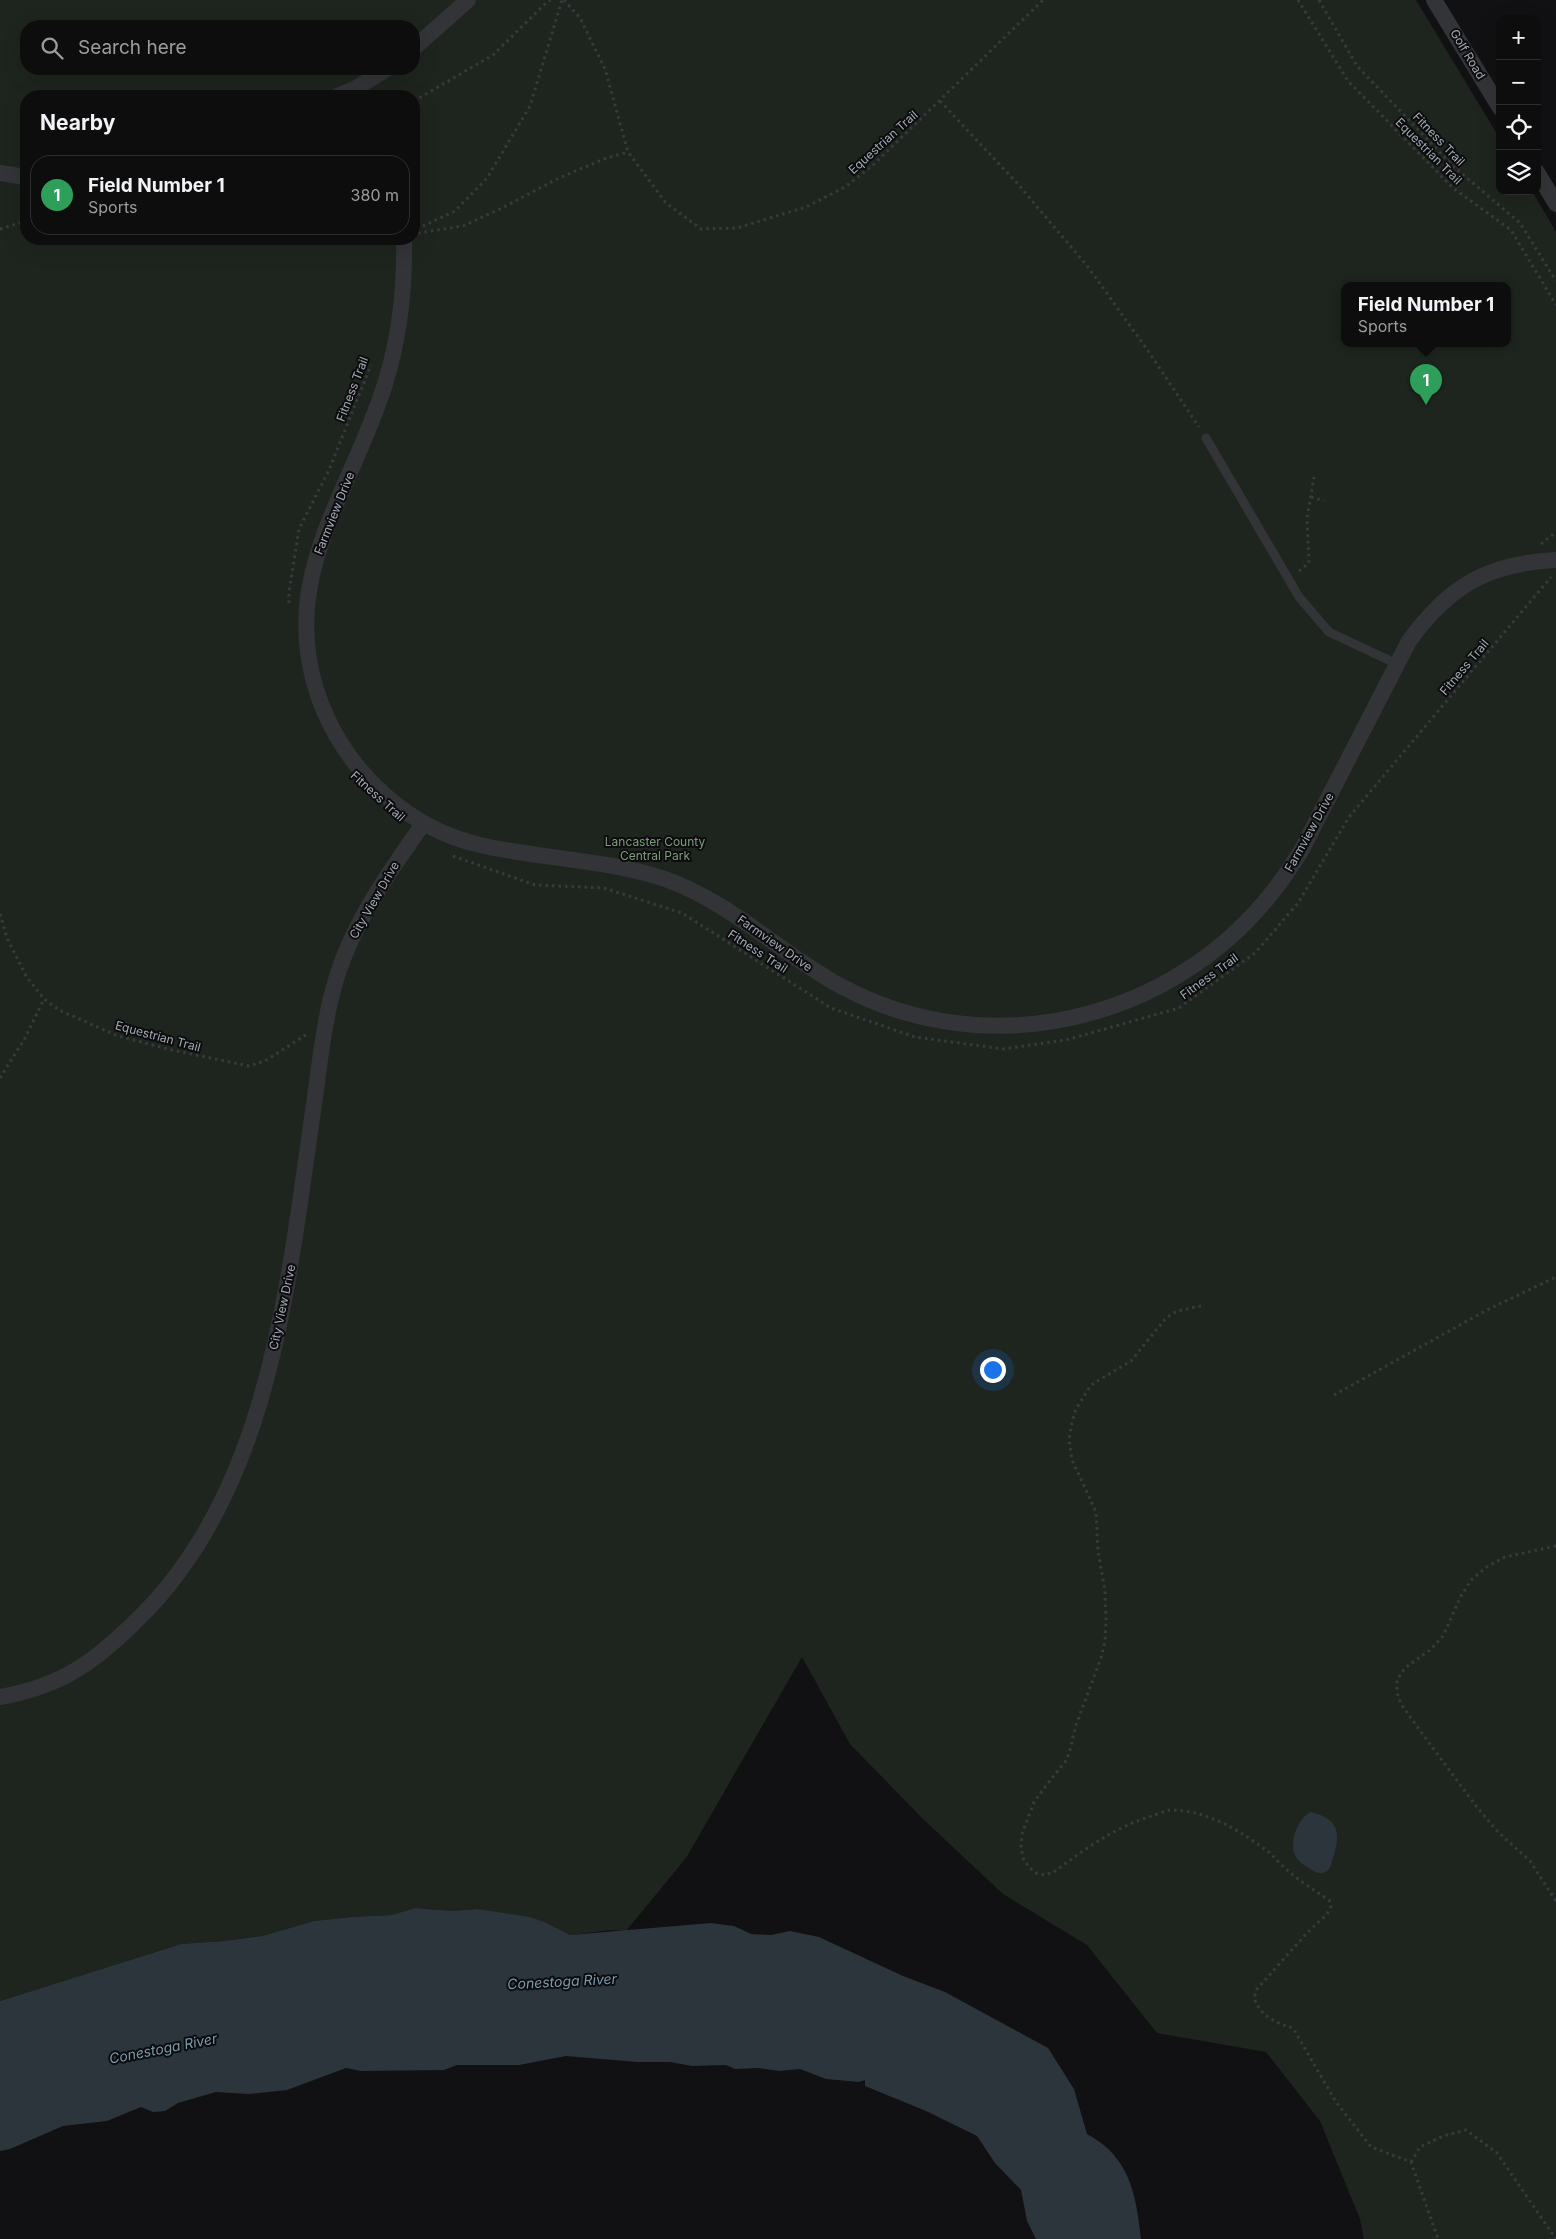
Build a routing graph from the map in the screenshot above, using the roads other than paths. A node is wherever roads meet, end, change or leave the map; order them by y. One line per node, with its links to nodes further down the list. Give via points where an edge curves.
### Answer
1 (468, 0): 3 (street)
2 (1434, 0): 6 (street, Golf Road)
3 (420, 43)
4 (379, 75): 5 (street)
5 (361, 90)
6 (1498, 105)
7 (0, 173): 8 (street)
8 (20, 176)
9 (1541, 179): 10 (street)
10 (1556, 204)
11 (404, 245): 15 (street, Farmview Drive, via 404,282 397,342 368,432 318,548 305,627 315,686 346,753 394,804)
12 (1206, 438): 14 (lane, via 1299,597 1329,632)
13 (1556, 560): 14 (street, Farmview Drive, via 1505,567 1485,574 1450,595 1428,615)
14 (1397, 664): 15 (street, Farmview Drive, via 1301,851 1274,891 1252,916 1204,959 1164,983 1128,1001 1063,1020 972,1026 906,1014 842,987 801,963 726,908 696,891 646,873 476,845)
15 (423, 823): 16 (street, City View Drive, via 356,928 337,975 327,1019 280,1320 267,1375 224,1498 181,1572 111,1647 69,1675)
16 (0, 1697)

